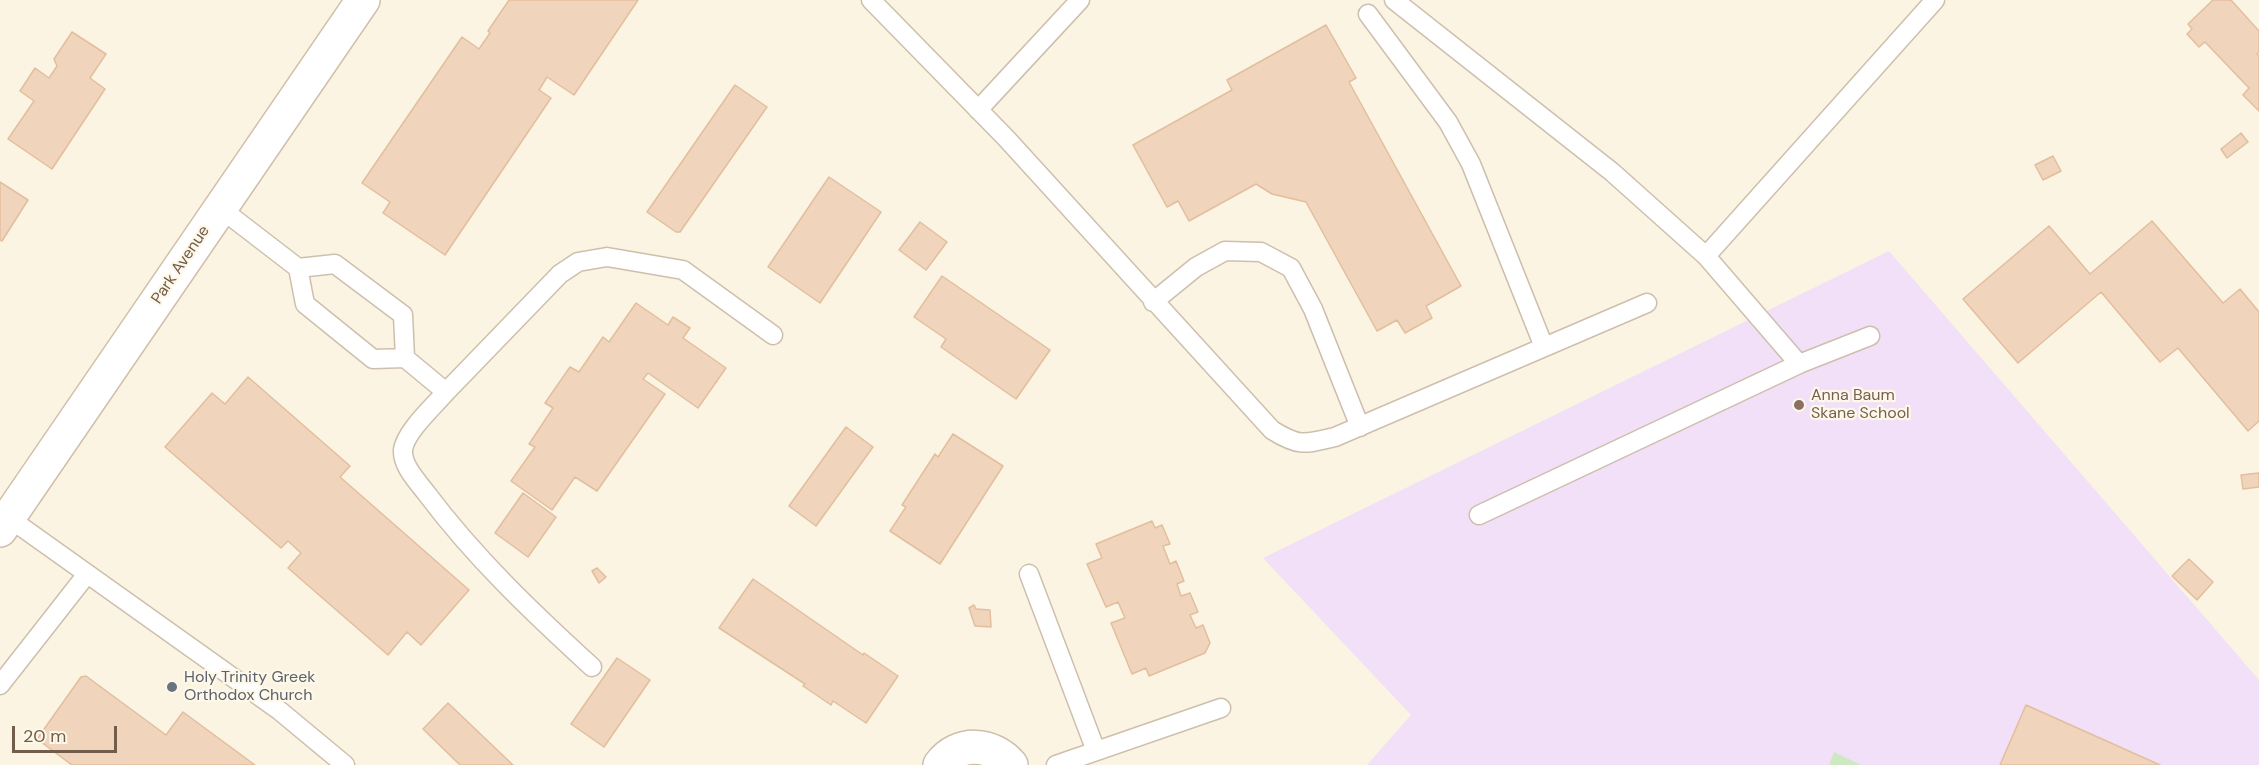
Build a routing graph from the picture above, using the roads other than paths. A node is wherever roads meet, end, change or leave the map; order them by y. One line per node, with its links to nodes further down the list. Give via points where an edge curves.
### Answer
1 (363, 0): 8 (main road, Park Avenue)
2 (871, 0): 7 (lane)
3 (1080, 0): 7 (lane)
4 (1394, 0): 9 (lane, via 1612,172)
5 (1935, 0): 9 (lane)
6 (1368, 14): 15 (lane, via 1448,122 1471,164)
7 (978, 110): 11 (lane)
8 (220, 208): 10 (lane); 21 (main road, Park Avenue)
9 (1706, 256): 17 (lane)
10 (298, 268): 16 (lane, via 305,304 373,359); 16 (lane, via 335,264 403,315)
11 (1153, 302): 19 (lane, via 1272,430 1291,442 1335,437); 19 (lane, via 1196,267 1225,251 1261,252 1291,268 1313,309)
12 (1647, 303): 15 (lane)
13 (773, 335): 18 (lane, via 683,270 607,257 578,262 560,274)
14 (1870, 336): 17 (lane)
15 (1544, 347): 19 (lane)
16 (405, 358): 18 (lane)
17 (1798, 364): 20 (lane)
18 (446, 392): 24 (lane, via 405,440 403,453 409,470 463,540 522,603)
19 (1360, 427)
20 (1479, 515)
21 (4, 524): 22 (lane)
22 (87, 574): 25 (lane); 28 (lane, via 280,711)
23 (1029, 574): 27 (lane)
24 (592, 667)
25 (0, 685)
26 (1221, 708): 27 (lane)
27 (1096, 751): 31 (lane)
28 (345, 765)
29 (940, 765): 30 (main road, via 955,752 984,747)
30 (1011, 765)
31 (1056, 765)

